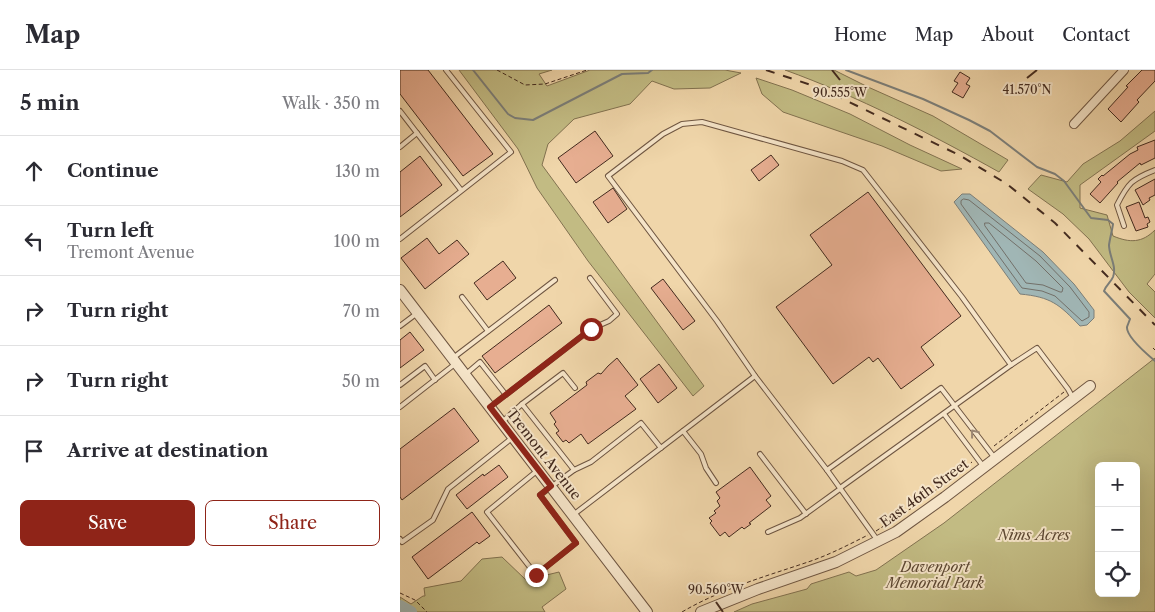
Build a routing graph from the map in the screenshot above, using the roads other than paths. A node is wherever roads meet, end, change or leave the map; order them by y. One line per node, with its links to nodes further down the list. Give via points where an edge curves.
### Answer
1 (446, 70): 8 (lane, via 511,152)
2 (1124, 70): 4 (street)
3 (400, 111): 5 (lane)
4 (1074, 124)
5 (417, 134): 6 (lane); 8 (lane)
6 (400, 146)
7 (1155, 170): 9 (lane, via 1127,186 1117,205)
8 (461, 190): 10 (lane)
9 (1124, 226)
10 (400, 239)
11 (590, 278): 27 (lane, via 617,314 591,329)
12 (555, 280): 17 (lane)
13 (400, 290): 15 (street, Tremont Avenue)
14 (462, 297): 17 (lane)
15 (418, 312): 16 (lane); 18 (street, Tremont Avenue)
16 (400, 326)
17 (488, 331): 18 (lane)
18 (455, 361): 20 (street, Tremont Avenue); 22 (lane)
19 (1011, 365): 21 (lane, via 863,170 842,161 702,122 682,124 663,134 608,176); 26 (lane, via 1037,348); 29 (lane)
20 (465, 374): 27 (lane, via 480,362); 30 (street, Tremont Avenue)
21 (755, 376): 34 (lane); 42 (lane)
22 (435, 380): 23 (lane, via 425,366); 31 (lane)
23 (400, 385)
24 (1090, 386): 26 (street, East 46th Street)
25 (575, 388): 28 (lane, via 563,373)
26 (1071, 393): 38 (street, East 46th Street)
27 (506, 395): 30 (lane)
28 (522, 404): 33 (lane); 41 (lane)
29 (954, 406): 32 (lane); 38 (lane, one-way to 29); 42 (lane, via 941,388)
30 (490, 407): 33 (street, Tremont Avenue)
31 (400, 408)
32 (944, 414): 39 (lane); 45 (lane)
33 (502, 422): 35 (street, Tremont Avenue)
34 (682, 431): 36 (lane); 43 (lane)
35 (514, 437): 40 (street, Tremont Avenue); 50 (lane, via 448,489 433,520 402,542)
36 (661, 448): 41 (lane, via 640,423 591,462); 47 (lane)
37 (760, 454): 46 (lane)
38 (992, 454): 39 (street, East 46th Street)
39 (980, 463): 49 (street, East 46th Street, via 920,516)
40 (538, 469): 44 (street, Tremont Avenue); 44 (lane, via 487,512 536,575 576,543 540,495)
41 (574, 470): 44 (lane)
42 (827, 470): 45 (lane)
43 (716, 483)
44 (551, 486): 47 (street, Tremont Avenue)
45 (840, 488): 46 (lane); 49 (lane)
46 (806, 514): 48 (lane)
47 (573, 515): 51 (street, Tremont Avenue)
48 (768, 532)
49 (875, 538): 52 (street, East 46th Street, via 836,562)
50 (400, 539)
51 (648, 612)
52 (701, 612)

